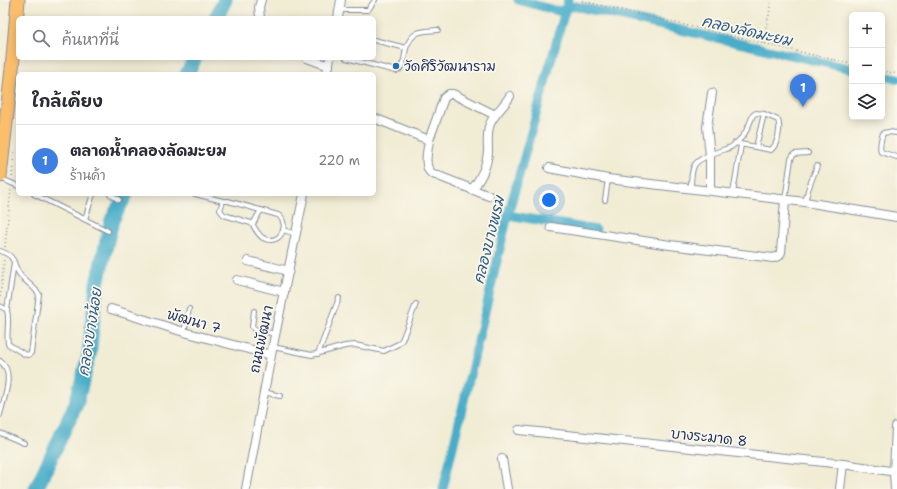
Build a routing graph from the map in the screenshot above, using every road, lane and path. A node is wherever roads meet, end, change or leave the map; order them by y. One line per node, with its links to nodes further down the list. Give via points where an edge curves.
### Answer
1 (18, 0): 8 (main road)
2 (261, 0): 9 (street)
3 (341, 0): 7 (street)
4 (375, 0): 7 (lane, via 368,10)
5 (771, 0): 13 (path)
6 (582, 1): 13 (path)
7 (339, 14)
8 (17, 16)
9 (260, 16)
10 (16, 23): 37 (main road)
11 (438, 30): 14 (lane, via 420,31 409,39)
12 (376, 40): 14 (lane)
13 (762, 43): 17 (path)
14 (406, 48): 16 (lane, via 403,66 396,71)
15 (312, 60): 18 (street)
16 (354, 60)
17 (849, 63)
18 (329, 66)
19 (885, 72): 20 (path)
20 (897, 74)
21 (712, 93): 33 (street, via 707,127)
22 (510, 96): 24 (street)
23 (764, 114): 29 (lane, via 753,115 747,131); 31 (lane); 31 (lane, via 778,120 776,142 771,150)
24 (495, 115): 27 (street, via 453,94 448,94 444,98); 42 (street, via 488,134 486,166)
25 (376, 119): 27 (street)
26 (897, 132): 34 (lane, via 883,133 880,149 881,152)
27 (429, 140): 42 (street, via 426,163 429,171)
28 (15, 143): 39 (path)
29 (735, 143): 30 (lane); 33 (lane)
30 (741, 145): 31 (lane); 44 (lane)
31 (756, 148)
32 (808, 153): 53 (lane, via 794,154 791,159)
33 (710, 155): 41 (lane, via 698,160 694,165); 43 (street)
34 (897, 156)
35 (817, 166): 55 (lane)
36 (548, 168): 38 (street)
37 (0, 177): 39 (lane)
38 (608, 179): 41 (street); 52 (lane)
39 (11, 183): 40 (lane); 64 (path)
40 (16, 185)
41 (691, 188): 43 (street)
42 (472, 190): 50 (street)
43 (710, 190): 44 (street)
44 (733, 193): 53 (street)
45 (38, 196): 58 (lane)
46 (92, 196): 58 (lane)
47 (113, 196): 51 (lane)
48 (203, 196): 54 (lane)
49 (304, 196): 63 (street, ถนนพัฒนา)
50 (490, 196)
51 (119, 200)
52 (605, 200)
53 (785, 200): 55 (street); 60 (street, via 781,252 773,258)
54 (223, 201): 56 (lane); 59 (lane, via 220,210 224,214)
55 (805, 202): 57 (street)
56 (261, 210): 59 (lane); 61 (lane, via 282,218)
57 (897, 217)
58 (85, 219): 62 (lane)
59 (253, 224): 61 (lane, via 260,235 268,240 279,238)
60 (551, 227)
61 (283, 230): 63 (lane)
62 (108, 231)
63 (296, 234): 67 (street, ถนนพัฒนา)
64 (2, 252): 66 (lane, via 9,254); 71 (path)
65 (248, 261): 67 (street)
66 (14, 262): 76 (lane); 76 (lane, via 21,277 39,294 32,353 24,354 8,344)
67 (289, 271): 69 (street, ถนนพัฒนา)
68 (238, 280): 69 (street)
69 (284, 292): 79 (street, ถนนพัฒนา)
70 (339, 298): 81 (lane)
71 (0, 303)
72 (416, 304): 81 (lane, via 402,340 398,344 384,351 354,345)
73 (0, 306): 76 (lane)
74 (111, 309): 78 (street, พัฒนา 7)
75 (189, 309): 78 (lane)
76 (7, 310)
77 (254, 311): 79 (lane, via 252,327)
78 (184, 332): 80 (street, พัฒนา 7)
79 (275, 334): 80 (street, ถนนพัฒนา)
80 (272, 351): 81 (lane); 83 (street, ถนนพัฒนา)
81 (318, 354)
82 (0, 361): 85 (lane, via 7,369 8,376)
83 (264, 392): 84 (lane); 93 (street, ถนนพัฒนา)
84 (280, 396)
85 (0, 415)
86 (897, 427): 92 (street)
87 (518, 430): 91 (street, บางระมาด 8)
88 (0, 433): 89 (lane)
89 (24, 443)
90 (502, 459): 94 (street)
91 (844, 464): 92 (street, บางระมาด 8); 95 (street)
92 (896, 472): 96 (street)
93 (246, 489)
94 (507, 489)
95 (840, 489)
96 (896, 489)

